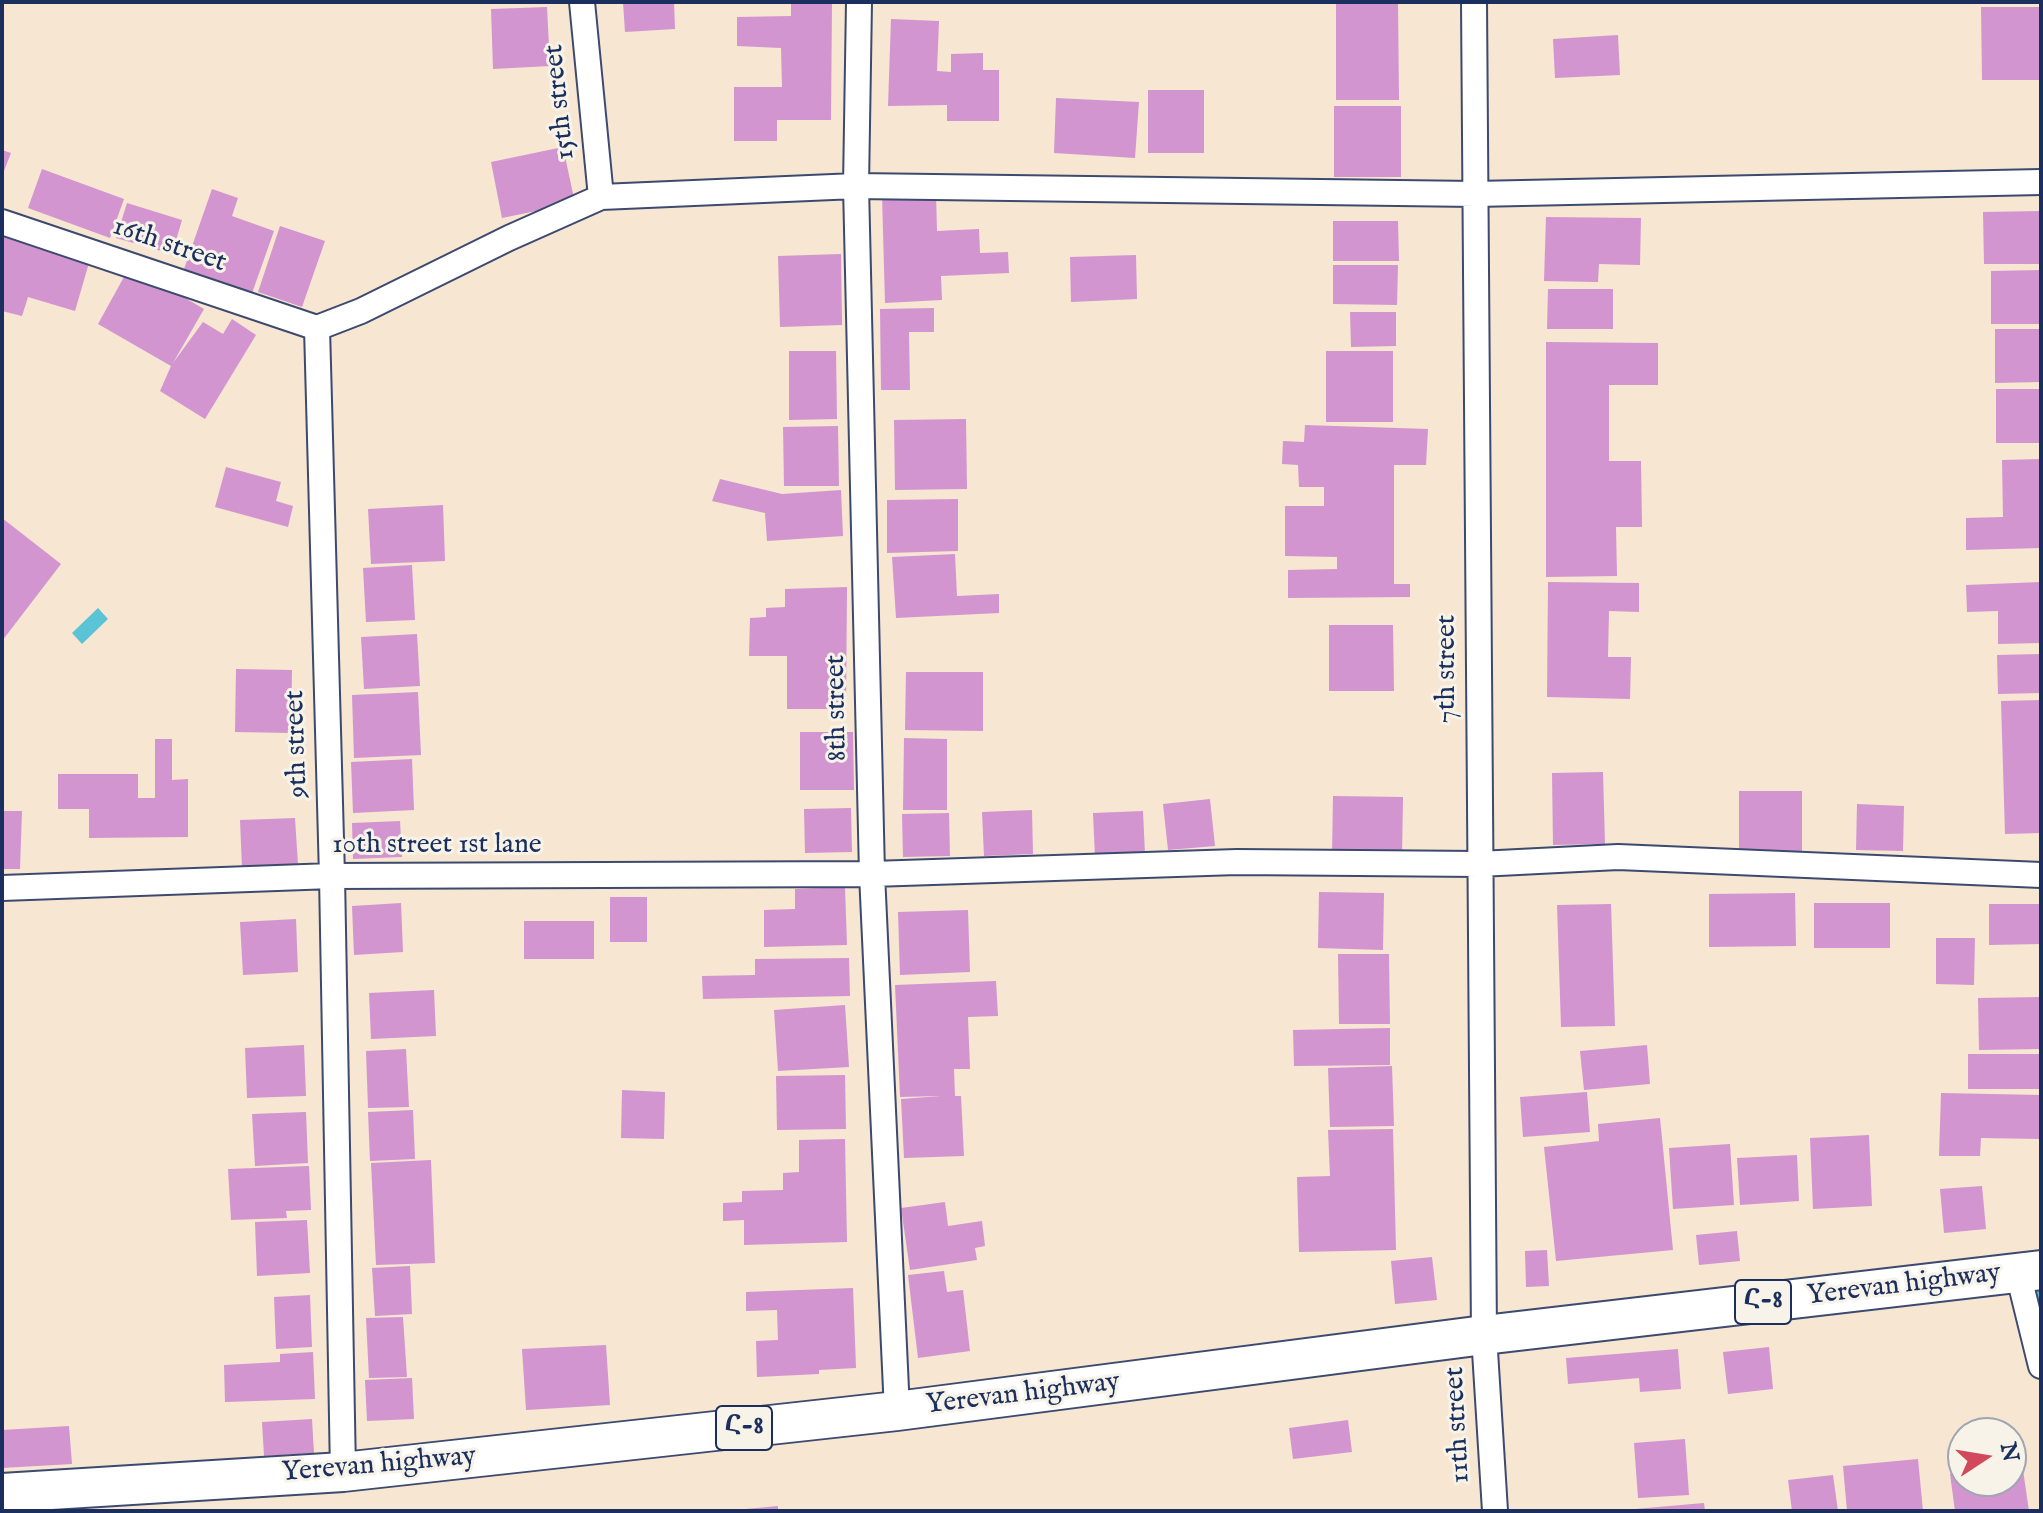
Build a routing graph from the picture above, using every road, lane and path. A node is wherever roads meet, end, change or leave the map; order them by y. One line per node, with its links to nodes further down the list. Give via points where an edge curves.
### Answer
1 (582, 2): 7 (street, 15th street)
2 (859, 2): 5 (street, 8th street)
3 (1474, 2): 6 (street, 7th street)
4 (2041, 182): 6 (street)
5 (856, 186): 6 (street); 7 (street); 11 (street, 8th street)
6 (1475, 194): 10 (street, 7th street)
7 (601, 197): 9 (street)
8 (2, 222): 9 (street, 16th street)
9 (317, 328): 13 (street, 9th street)
10 (1479, 864): 11 (street, 10th street 1st lane, via 1237,862); 12 (street, 10th street 1st lane, via 1618,857); 16 (street, 7th street)
11 (872, 874): 13 (street, 10th street 1st lane); 18 (street, 8th street)
12 (2041, 875)
13 (332, 876): 14 (street, 10th street 1st lane); 19 (street, 9th street)
14 (2, 888)
15 (2029, 1271): 16 (main road, Yerevan highway / Հ-8); 17 (street)
16 (1484, 1335): 18 (main road, Yerevan highway / Հ-8); 21 (street, 11th street)
17 (2041, 1366)
18 (897, 1411): 19 (main road, Yerevan highway / Հ-8)
19 (343, 1472): 20 (main road, Yerevan highway / Հ-8)
20 (2, 1493)
21 (1495, 1511)

